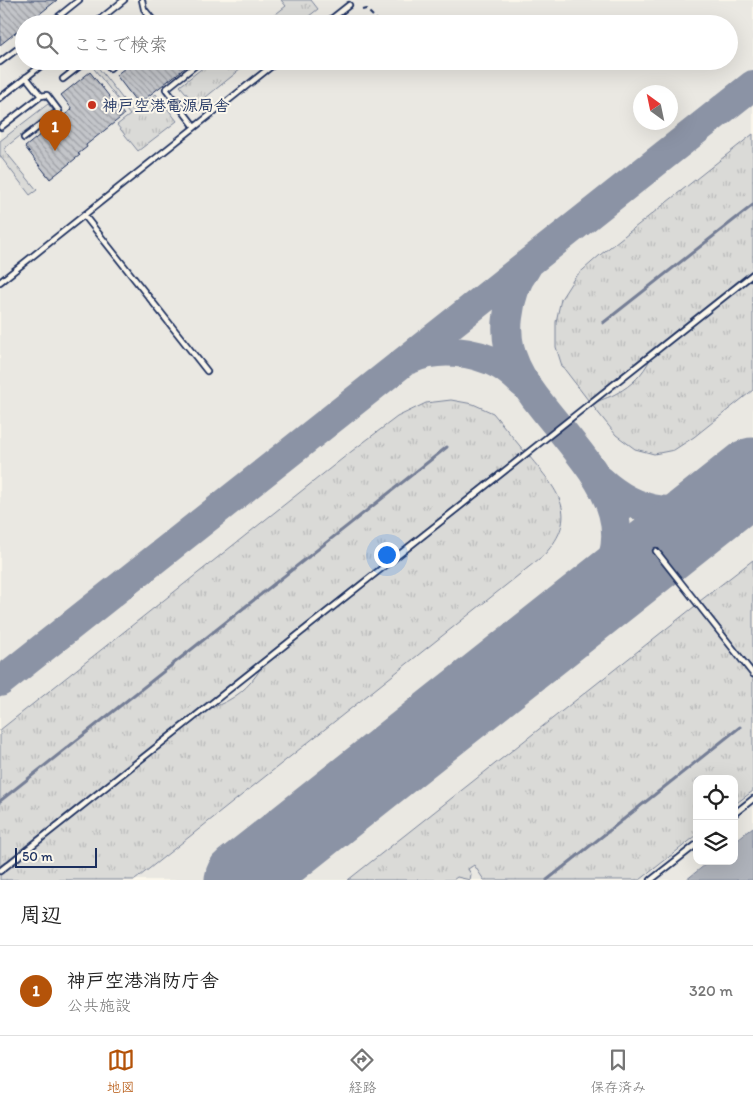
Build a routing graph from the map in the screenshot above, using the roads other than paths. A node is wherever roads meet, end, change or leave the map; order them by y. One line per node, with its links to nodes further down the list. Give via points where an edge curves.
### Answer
1 (79, 0): 5 (lane)
2 (124, 0): 6 (lane)
3 (142, 0): 7 (lane)
4 (349, 5): 8 (lane)
5 (60, 15)
6 (105, 15)
7 (149, 15)
8 (336, 15)
9 (15, 51): 10 (lane)
10 (0, 62)
11 (35, 70): 15 (lane)
12 (75, 70): 16 (lane)
13 (190, 70): 20 (lane, via 166,89)
14 (267, 70): 20 (lane)
15 (26, 77): 17 (lane); 18 (lane)
16 (63, 79)
17 (41, 96): 19 (lane); 21 (lane, via 47,95 59,110)
18 (0, 98)
19 (1, 127)
20 (196, 127): 22 (lane)
21 (24, 138)
22 (84, 215): 24 (lane); 25 (lane)
23 (753, 274): 31 (lane)
24 (0, 281)
25 (207, 371)
26 (656, 551): 27 (lane)
27 (753, 674)
28 (753, 799): 29 (lane)
29 (738, 811)
30 (693, 847): 32 (lane)
31 (0, 871)
32 (651, 880)

